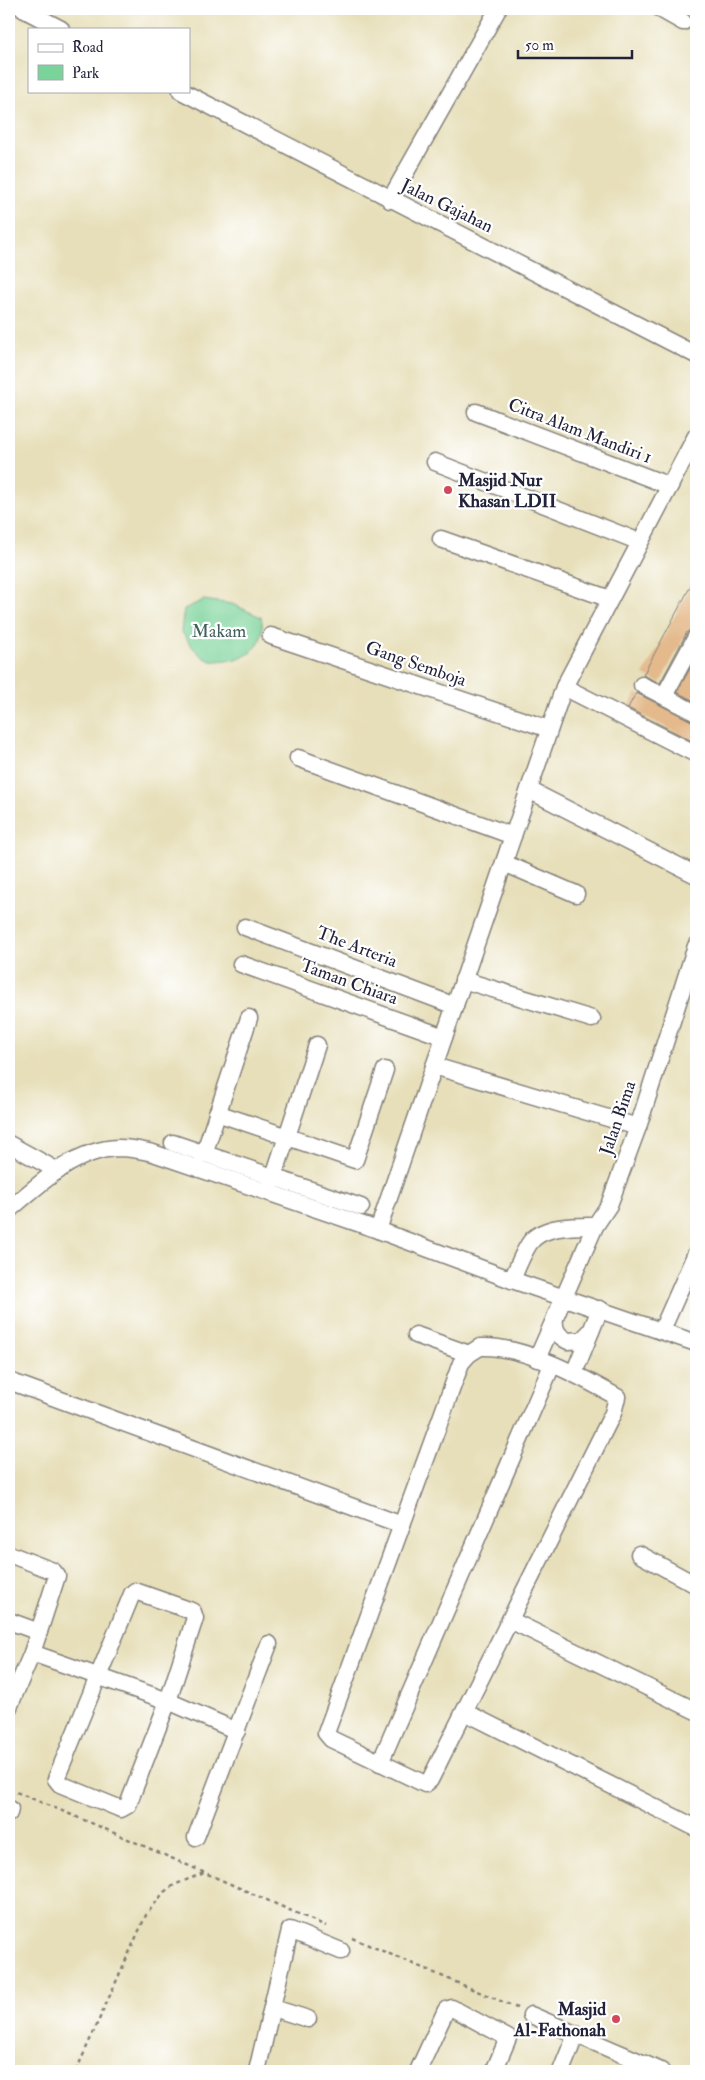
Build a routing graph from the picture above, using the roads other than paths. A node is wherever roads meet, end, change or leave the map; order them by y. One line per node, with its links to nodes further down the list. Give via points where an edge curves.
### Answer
1 (23, 9): 5 (street)
2 (498, 9): 7 (street)
3 (660, 9): 4 (street)
4 (683, 22)
5 (59, 28)
6 (183, 92): 7 (street, Jalan Gajahan)
7 (390, 200): 8 (street, Jalan Gajahan)
8 (696, 355)
9 (476, 412): 12 (street, Citra Alam Mandiri 1)
10 (696, 436): 12 (street)
11 (435, 462): 14 (street)
12 (670, 486): 14 (street)
13 (440, 539): 15 (street)
14 (640, 542): 15 (street)
15 (610, 599): 19 (street)
16 (271, 636): 22 (street, Gang Semboja)
17 (696, 637): 20 (street)
18 (642, 685): 20 (street)
19 (564, 687): 22 (street); 23 (street)
20 (664, 696): 21 (street)
21 (696, 713)
22 (550, 729): 25 (street)
23 (696, 754)
24 (298, 758): 26 (street)
25 (529, 790): 26 (street); 28 (street)
26 (513, 836): 27 (street)
27 (504, 863): 29 (street); 33 (street)
28 (696, 875)
29 (576, 894)
30 (245, 927): 34 (street, The Arteria)
31 (696, 946): 42 (street, Jalan Bima)
32 (241, 964): 37 (street, Taman Chiara)
33 (464, 980): 34 (street); 36 (street)
34 (455, 1006): 37 (street)
35 (249, 1018): 41 (street)
36 (592, 1019)
37 (444, 1037): 39 (street)
38 (317, 1045): 43 (street)
39 (434, 1066): 42 (street); 52 (street)
40 (385, 1070): 43 (street, via 355,1160)
41 (217, 1114): 43 (street); 46 (street)
42 (638, 1127): 51 (street, Jalan Bima, via 609,1205)
43 (287, 1137): 48 (street)
44 (172, 1143): 46 (street)
45 (9, 1144): 47 (street)
46 (204, 1154): 48 (street)
47 (58, 1170): 48 (street, via 98,1151 135,1149); 50 (street)
48 (271, 1185): 49 (street); 52 (street)
49 (361, 1207)
50 (9, 1210)
51 (596, 1226): 54 (street, via 576,1226 541,1234 530,1242); 55 (street, Jalan Bima)
52 (378, 1230): 54 (street)
53 (696, 1253): 58 (street)
54 (512, 1280): 55 (street)
55 (564, 1297): 56 (street); 57 (street)
56 (600, 1309): 58 (street); 59 (street)
57 (556, 1314): 59 (street, via 557,1334 568,1341 582,1340); 63 (street)
58 (662, 1330): 61 (street)
59 (591, 1331): 65 (street)
60 (416, 1335): 62 (street)
61 (696, 1342)
62 (469, 1354): 63 (street, via 480,1347 494,1347); 67 (street, via 461,1363)
63 (536, 1359): 64 (street)
64 (552, 1365): 65 (street); 83 (street)
65 (574, 1374): 71 (street, via 617,1397 613,1413)
66 (9, 1381): 67 (street)
67 (402, 1526): 83 (street, via 326,1733 331,1739)
68 (9, 1554): 73 (street, via 53,1571 57,1576)
69 (640, 1554): 70 (street)
70 (696, 1585)
71 (510, 1620): 80 (street); 81 (street)
72 (9, 1621): 73 (street)
73 (39, 1632): 75 (street)
74 (269, 1644): 82 (street)
75 (32, 1653): 76 (street); 77 (street)
76 (15, 1673): 79 (street)
77 (97, 1676): 78 (street); 78 (street, via 132,1594 138,1592 193,1612 195,1618); 78 (street, via 56,1779 60,1784 116,1808 128,1806)
78 (168, 1701): 82 (street)
79 (9, 1707)
80 (696, 1711)
81 (464, 1712): 83 (street, via 425,1784); 84 (street)
82 (237, 1731): 85 (street)
83 (380, 1762)
84 (696, 1828)
85 (196, 1837)
86 (341, 1951): 87 (street, via 290,1930)
87 (273, 2008): 89 (street); 91 (street)
88 (532, 2015): 90 (street)
89 (308, 2019)
90 (576, 2034): 94 (street); 95 (street)
91 (257, 2071)
92 (418, 2071): 93 (street, via 446,2010 452,2008 508,2038)
93 (494, 2071)
94 (561, 2071)
95 (660, 2071)

